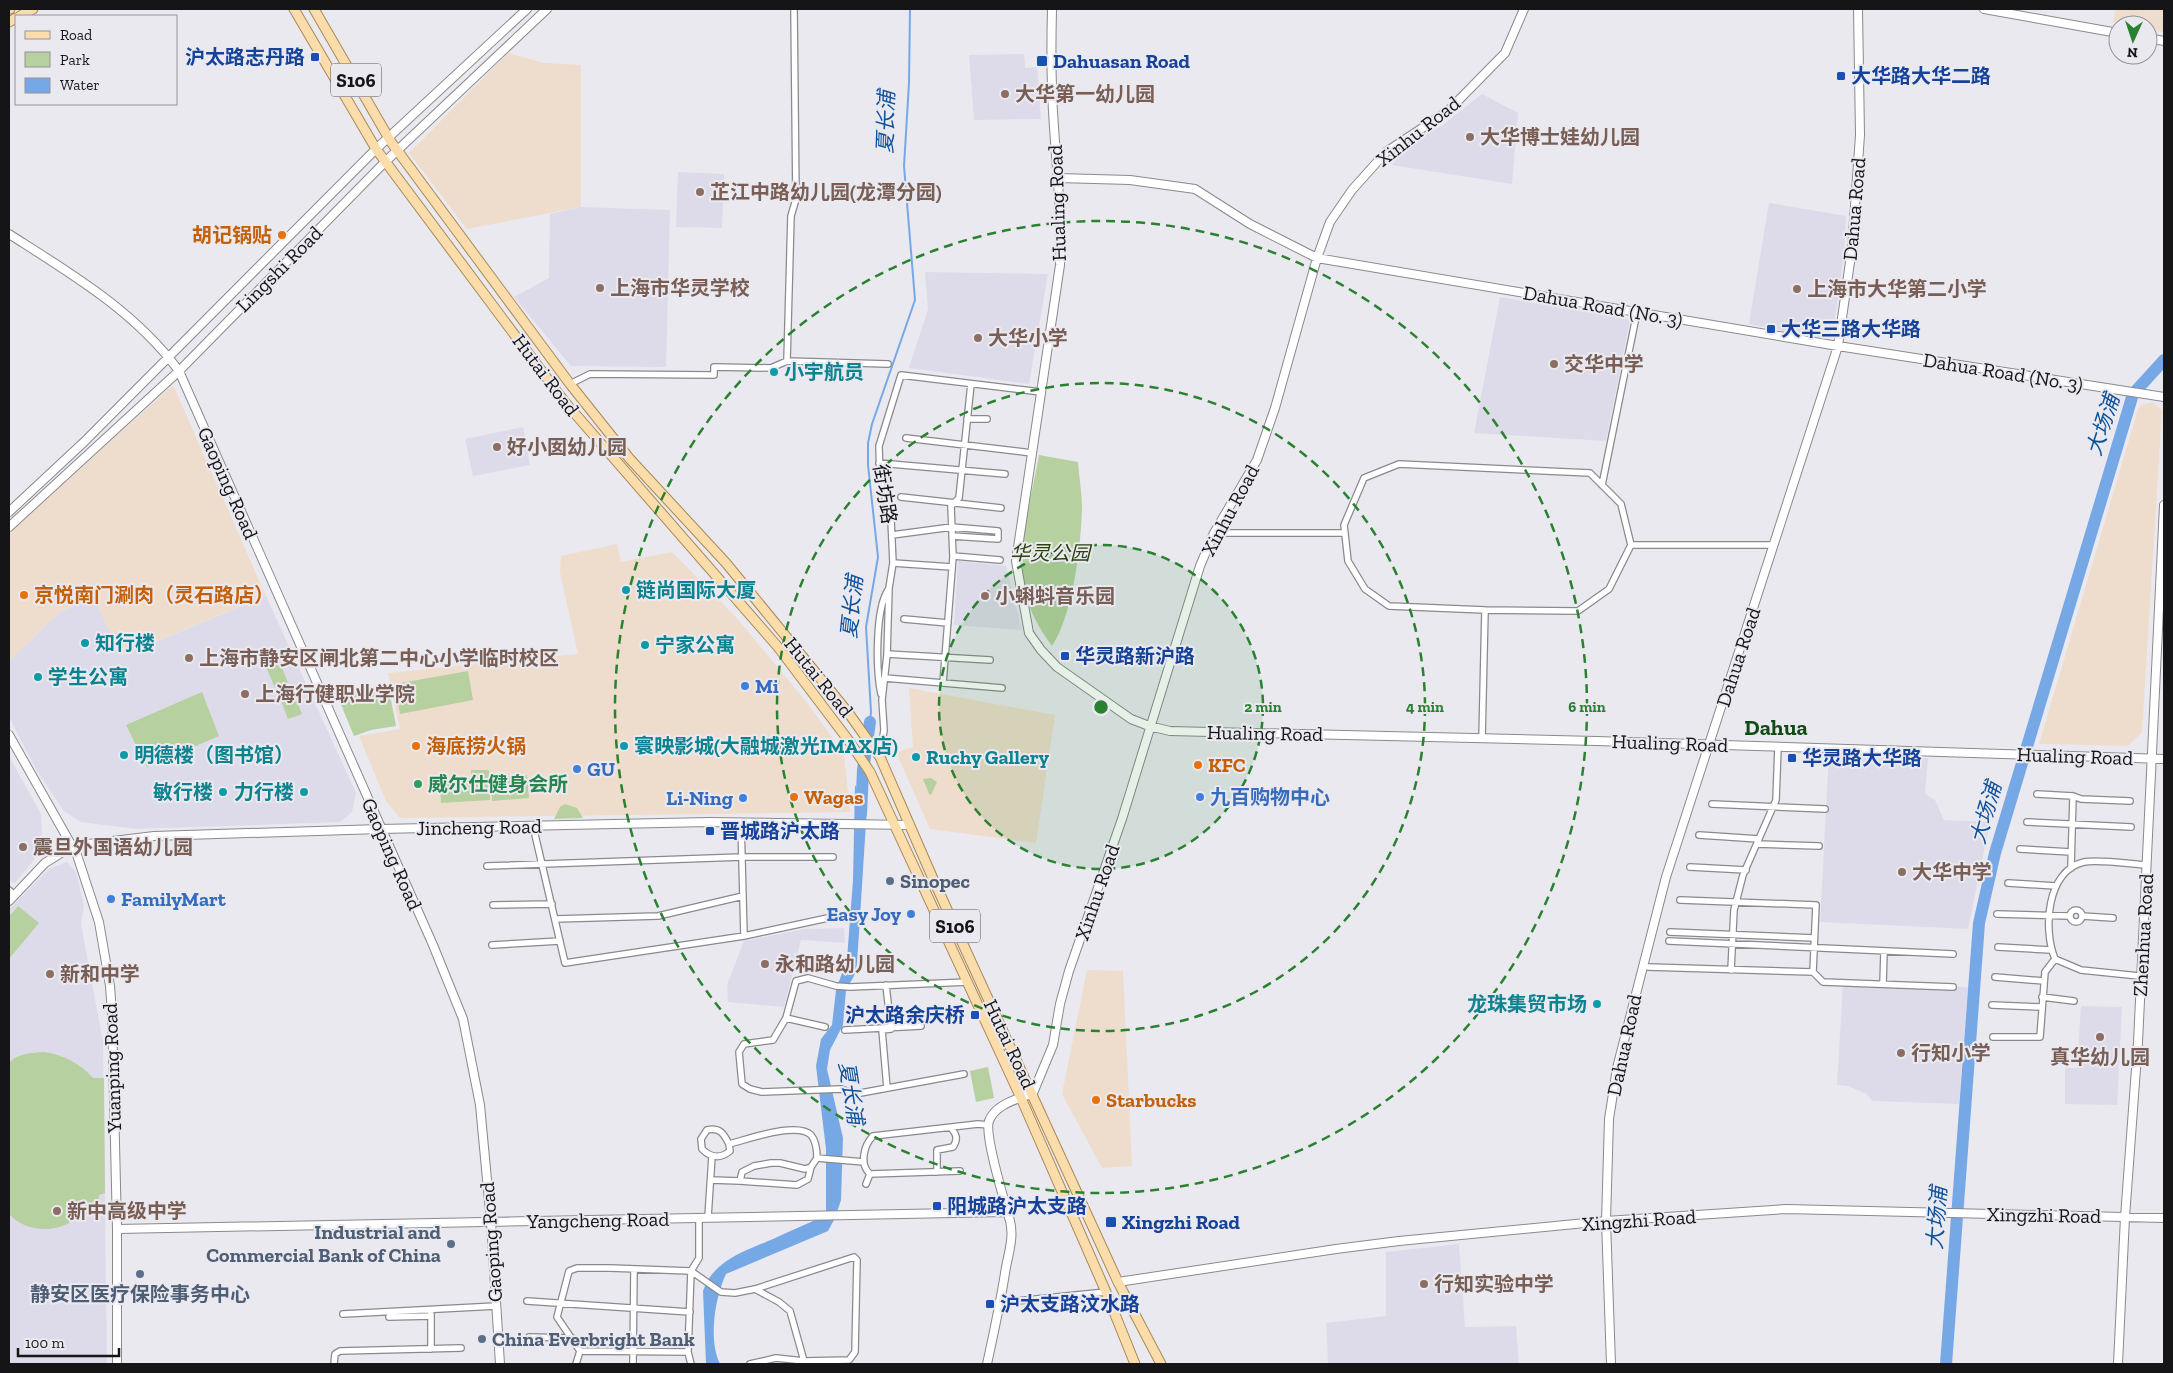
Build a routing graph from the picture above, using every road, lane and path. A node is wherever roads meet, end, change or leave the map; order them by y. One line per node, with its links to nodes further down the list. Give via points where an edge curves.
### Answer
1 (34, 9): 11 (main road)
2 (294, 9): 14 (main road, Hutai Road / S106)
3 (314, 9): 13 (main road, Hutai Road / S106)
4 (526, 9): 13 (street, Lingshi Road)
5 (547, 9): 15 (street, Lingshi Road)
6 (794, 9): 23 (street, via 796,199 791,216)
7 (1052, 9): 17 (street, Hualing Road)
8 (1524, 9): 19 (street, Xinhu Road, via 1505,53 1448,111 1386,152 1352,190 1330,222)
9 (1858, 9): 21 (street, Dahua Road, via 1860,135 1852,248)
10 (1984, 9): 12 (street)
11 (22, 15)
12 (2108, 30)
13 (389, 138): 14 (street, Lingshi Road); 15 (main road, Hutai Road / S106)
14 (376, 149): 16 (main road, Hutai Road / S106); 22 (street, Lingshi Road)
15 (398, 151): 16 (street, Lingshi Road); 26 (main road, Hutai Road / S106)
16 (385, 162): 25 (street, Lingshi Road); 83 (main road, Hutai Road / S106, via 564,401 778,646 870,772)
17 (1058, 178): 19 (street, Dahua Road (No. 3), via 1130,180 1195,189 1250,224); 28 (street, Hualing Road, via 1062,228 1060,265)
18 (9, 234): 22 (street, Gaoping Road, via 98,292)
19 (1317, 258): 20 (street, Dahua Road (No. 3)); 46 (street, Xinhu Road, via 1257,460)
20 (1637, 312): 21 (street, Dahua Road (No. 3)); 38 (street)
21 (1838, 346): 29 (street, Dahua Road (No. 3)); 51 (street, Dahua Road)
22 (169, 357): 25 (street, Gaoping Road); 43 (street, Lingshi Road)
23 (787, 361): 24 (street); 26 (street, via 771,368 714,366 714,375 590,374)
24 (888, 364)
25 (179, 371): 45 (street, Lingshi Road); 88 (street, Gaoping Road)
26 (570, 384): 72 (main road, Hutai Road / S106, via 628,458 726,563 857,724)
27 (971, 384): 28 (street, 街坊路); 30 (street); 35 (street, 街坊路, via 901,375 879,446)
28 (1041, 392): 34 (street, Hualing Road)
29 (2162, 397)
30 (967, 419): 31 (street); 33 (street)
31 (987, 420)
32 (906, 438): 33 (street)
33 (965, 444): 34 (street); 36 (street)
34 (1032, 453): 67 (street, Hualing Road, via 1016,561 1029,632 1057,667 1131,718)
35 (879, 462): 36 (street); 48 (street, 街坊路)
36 (962, 470): 37 (street); 40 (street, via 959,498)
37 (1005, 474)
38 (1602, 485): 47 (street, via 1590,473 1398,464 1364,478 1344,525); 50 (street, via 1621,504)
39 (901, 497): 40 (street)
40 (954, 503): 42 (street); 44 (street, via 951,506)
41 (2164, 505): 73 (street, Zhenhua Road)
42 (1001, 508)
43 (9, 512)
44 (952, 527): 48 (street); 49 (street); 49 (street, via 998,532 998,539)
45 (9, 528)
46 (1214, 533): 47 (street); 67 (street, Xinhu Road, via 1200,566)
47 (1345, 533): 57 (street, via 1348,561 1365,589 1389,606)
48 (892, 535): 54 (street, 街坊路)
49 (952, 536): 52 (street)
50 (1631, 545): 51 (street); 57 (street, via 1610,589 1578,611)
51 (1774, 545): 70 (street, Dahua Road)
52 (953, 556): 53 (street); 55 (street)
53 (1000, 560)
54 (893, 563): 55 (street); 56 (street, 街坊路)
55 (952, 567): 59 (street)
56 (889, 588): 60 (street, 街坊路); 66 (street, via 880,608)
57 (1485, 610): 69 (street)
58 (904, 619): 59 (street)
59 (948, 623): 61 (street)
60 (887, 654): 61 (street); 63 (street, 街坊路)
61 (945, 657): 62 (street); 64 (street)
62 (990, 660)
63 (885, 678): 64 (street); 66 (street, 街坊路)
64 (942, 683): 65 (street)
65 (1002, 688)
66 (882, 700): 72 (street, 街坊路, via 884,730)
67 (1149, 726): 69 (street, Hualing Road, via 1170,731); 154 (street, Xinhu Road, via 1122,819 1069,971 1053,1045)
68 (9, 735): 91 (street, Yuanping Road)
69 (1482, 739): 70 (street, Hualing Road)
70 (1710, 744): 71 (street, Hualing Road); 173 (street, Dahua Road, via 1666,877 1617,1068 1609,1120)
71 (1778, 747): 73 (street, Hualing Road); 79 (street)
72 (880, 757): 85 (main road, Hutai Road / S106)
73 (2151, 758): 74 (street, Hualing Road); 98 (street, Zhenhua Road)
74 (2164, 759)
75 (2037, 794): 76 (street)
76 (2073, 796): 77 (street); 84 (street)
77 (2130, 801)
78 (1712, 804): 79 (street)
79 (1773, 807): 80 (street); 90 (street)
80 (1825, 809)
81 (2027, 822): 84 (street)
82 (741, 823): 83 (street, Jincheng Road); 86 (street, Jincheng Road); 95 (street)
83 (895, 824): 85 (street); 137 (main road, Hutai Road / S106)
84 (2072, 824): 87 (street); 94 (street)
85 (910, 825): 154 (main road, Hutai Road / S106)
86 (533, 826): 88 (street, Jincheng Road); 97 (street)
87 (2131, 827)
88 (380, 829): 91 (street, Jincheng Road, via 154,836); 174 (street, Gaoping Road, via 463,1018 480,1105)
89 (1699, 835): 90 (street)
90 (1758, 841): 92 (street); 102 (street)
91 (72, 846): 105 (street, Jincheng Road, via 45,863); 175 (street, Yuanping Road, via 99,922 110,986)
92 (1819, 846)
93 (2020, 849): 94 (street)
94 (2071, 852): 101 (street)
95 (742, 857): 96 (street); 97 (street); 106 (street)
96 (833, 857)
97 (542, 864): 99 (street); 110 (street)
98 (2146, 865): 101 (street, via 2084,862); 171 (street, Zhenhua Road, via 2134,1116)
99 (487, 866)
100 (1690, 867): 102 (street)
101 (2071, 868): 104 (street)
102 (1746, 870): 109 (street)
103 (2008, 883): 104 (street)
104 (2056, 886): 114 (street)
105 (12, 892): 108 (street, Jincheng Road)
106 (743, 896): 116 (street, via 658,916); 119 (street)
107 (1680, 900): 109 (street)
108 (9, 901)
109 (1736, 902): 118 (street); 120 (street, via 1816,905)
110 (552, 904): 111 (street); 116 (street)
111 (493, 905)
112 (1997, 914): 114 (street)
113 (836, 916): 119 (street)
114 (2051, 916): 115 (street, via 2070,916 2077,910 2082,916); 127 (street)
115 (2113, 918)
116 (555, 919): 121 (street)
117 (1670, 932): 118 (street)
118 (1733, 934): 120 (street); 123 (street)
119 (744, 936): 121 (street, via 565,962)
120 (1814, 938): 125 (street)
121 (560, 941): 124 (street)
122 (1669, 941): 123 (street)
123 (1732, 944): 125 (street); 132 (street)
124 (492, 945)
125 (1814, 947): 128 (street); 133 (street)
126 (1998, 947): 127 (street)
127 (2051, 950): 130 (street)
128 (1884, 952): 129 (street); 138 (street)
129 (1953, 954)
130 (2055, 960): 134 (street, via 2081,970); 136 (street, via 2045,972)
131 (1648, 967): 132 (street)
132 (1731, 970): 133 (street)
133 (1813, 972): 138 (street, via 1823,982)
134 (2139, 976)
135 (1995, 977): 136 (street)
136 (2044, 981): 141 (street)
137 (968, 982): 139 (street); 155 (main road, Hutai Road / S106)
138 (1883, 984): 140 (street)
139 (886, 986): 145 (street, via 836,986 808,978 796,981); 148 (street)
140 (1953, 987)
141 (2042, 997): 142 (street); 144 (street)
142 (2074, 1001)
143 (1992, 1005): 144 (street)
144 (2042, 1007): 151 (street, via 2040,1037)
145 (786, 1018): 147 (street); 153 (street, via 773,1040 744,1044 739,1052 742,1084 762,1092 841,1089 855,1094)
146 (921, 1026): 148 (street)
147 (825, 1027)
148 (891, 1029): 150 (street)
149 (845, 1030): 150 (street)
150 (882, 1030): 153 (street)
151 (1993, 1037)
152 (964, 1074): 153 (street)
153 (887, 1088)
154 (1033, 1093): 155 (street); 178 (main road, Hutai Road / S106)
155 (1021, 1098): 156 (street, via 998,1109); 180 (main road, Hutai Road / S106)
156 (988, 1125): 157 (street); 169 (street)
157 (952, 1128): 161 (street, via 873,1136 866,1146); 164 (street, via 956,1142 953,1147 937,1150)
158 (730, 1144): 159 (street, via 730,1151 724,1155); 159 (street, via 720,1130 707,1130 702,1134 700,1144 702,1150); 160 (street, via 766,1134 803,1131 810,1135)
159 (712, 1156): 166 (street)
160 (820, 1158): 161 (street); 162 (street)
161 (864, 1162): 165 (street, via 865,1170)
162 (811, 1167): 167 (street, via 805,1169 780,1163 754,1166 742,1172); 167 (street, via 808,1179 797,1185)
163 (960, 1171): 164 (street)
164 (937, 1172): 165 (street)
165 (870, 1174): 168 (street)
166 (711, 1180): 167 (street); 170 (street)
167 (740, 1181)
168 (866, 1184)
169 (1006, 1212): 170 (street, Yangcheng Road); 181 (street, via 1011,1236)
170 (703, 1217): 174 (street, Yangcheng Road); 177 (street, via 699,1258)
171 (2125, 1217): 172 (street, Xingzhi Road); 173 (street, Xingzhi Road, via 1786,1209); 213 (street, Zhenhua Road)
172 (2164, 1218)
173 (1606, 1221): 178 (street, Xingzhi Road, via 1345,1248); 212 (street, Dahua Road)
174 (491, 1222): 175 (street, Yangcheng Road); 184 (street, Gaoping Road)
175 (117, 1229): 200 (street, Yuanping Road)
176 (634, 1269): 177 (street); 183 (street, via 577,1268 569,1271); 185 (street)
177 (691, 1271): 179 (street, via 721,1292); 186 (street)
178 (1118, 1282): 190 (main road, Hutai Road / S106)
179 (755, 1289): 199 (street, via 790,1311); 199 (street, via 854,1257 857,1260 855,1352 849,1360)
180 (1106, 1292): 181 (street, via 1016,1302); 191 (main road, Hutai Road / S106)
181 (1001, 1300): 207 (street)
182 (527, 1301): 183 (street)
183 (560, 1305): 185 (street); 193 (street, via 557,1318)
184 (496, 1306): 187 (street); 202 (street, Gaoping Road)
185 (635, 1309): 186 (street); 197 (street)
186 (690, 1312): 198 (street)
187 (431, 1313): 188 (street); 189 (street); 195 (street)
188 (343, 1314)
189 (389, 1318)
190 (1143, 1329): 210 (main road, Hutai Road / S106); 211 (main road, Hutai Road / S106)
191 (1125, 1336): 208 (main road, Hutai Road / S106); 209 (main road, Hutai Road / S106)
192 (529, 1337): 193 (street)
193 (572, 1338): 196 (street)
194 (461, 1348): 195 (street)
195 (431, 1349): 201 (street, via 340,1351)
196 (580, 1351): 197 (street); 203 (street)
197 (634, 1351): 198 (street); 204 (street)
198 (688, 1352): 205 (street)
199 (804, 1363): 206 (street, via 776,1358)
200 (116, 1364)
201 (334, 1364)
202 (500, 1364)
203 (576, 1364)
204 (633, 1364)
205 (691, 1364)
206 (750, 1364)
207 (987, 1364)
208 (1135, 1364)
209 (1140, 1364)
210 (1155, 1364)
211 (1161, 1364)
212 (1611, 1364)
213 (2118, 1364)

